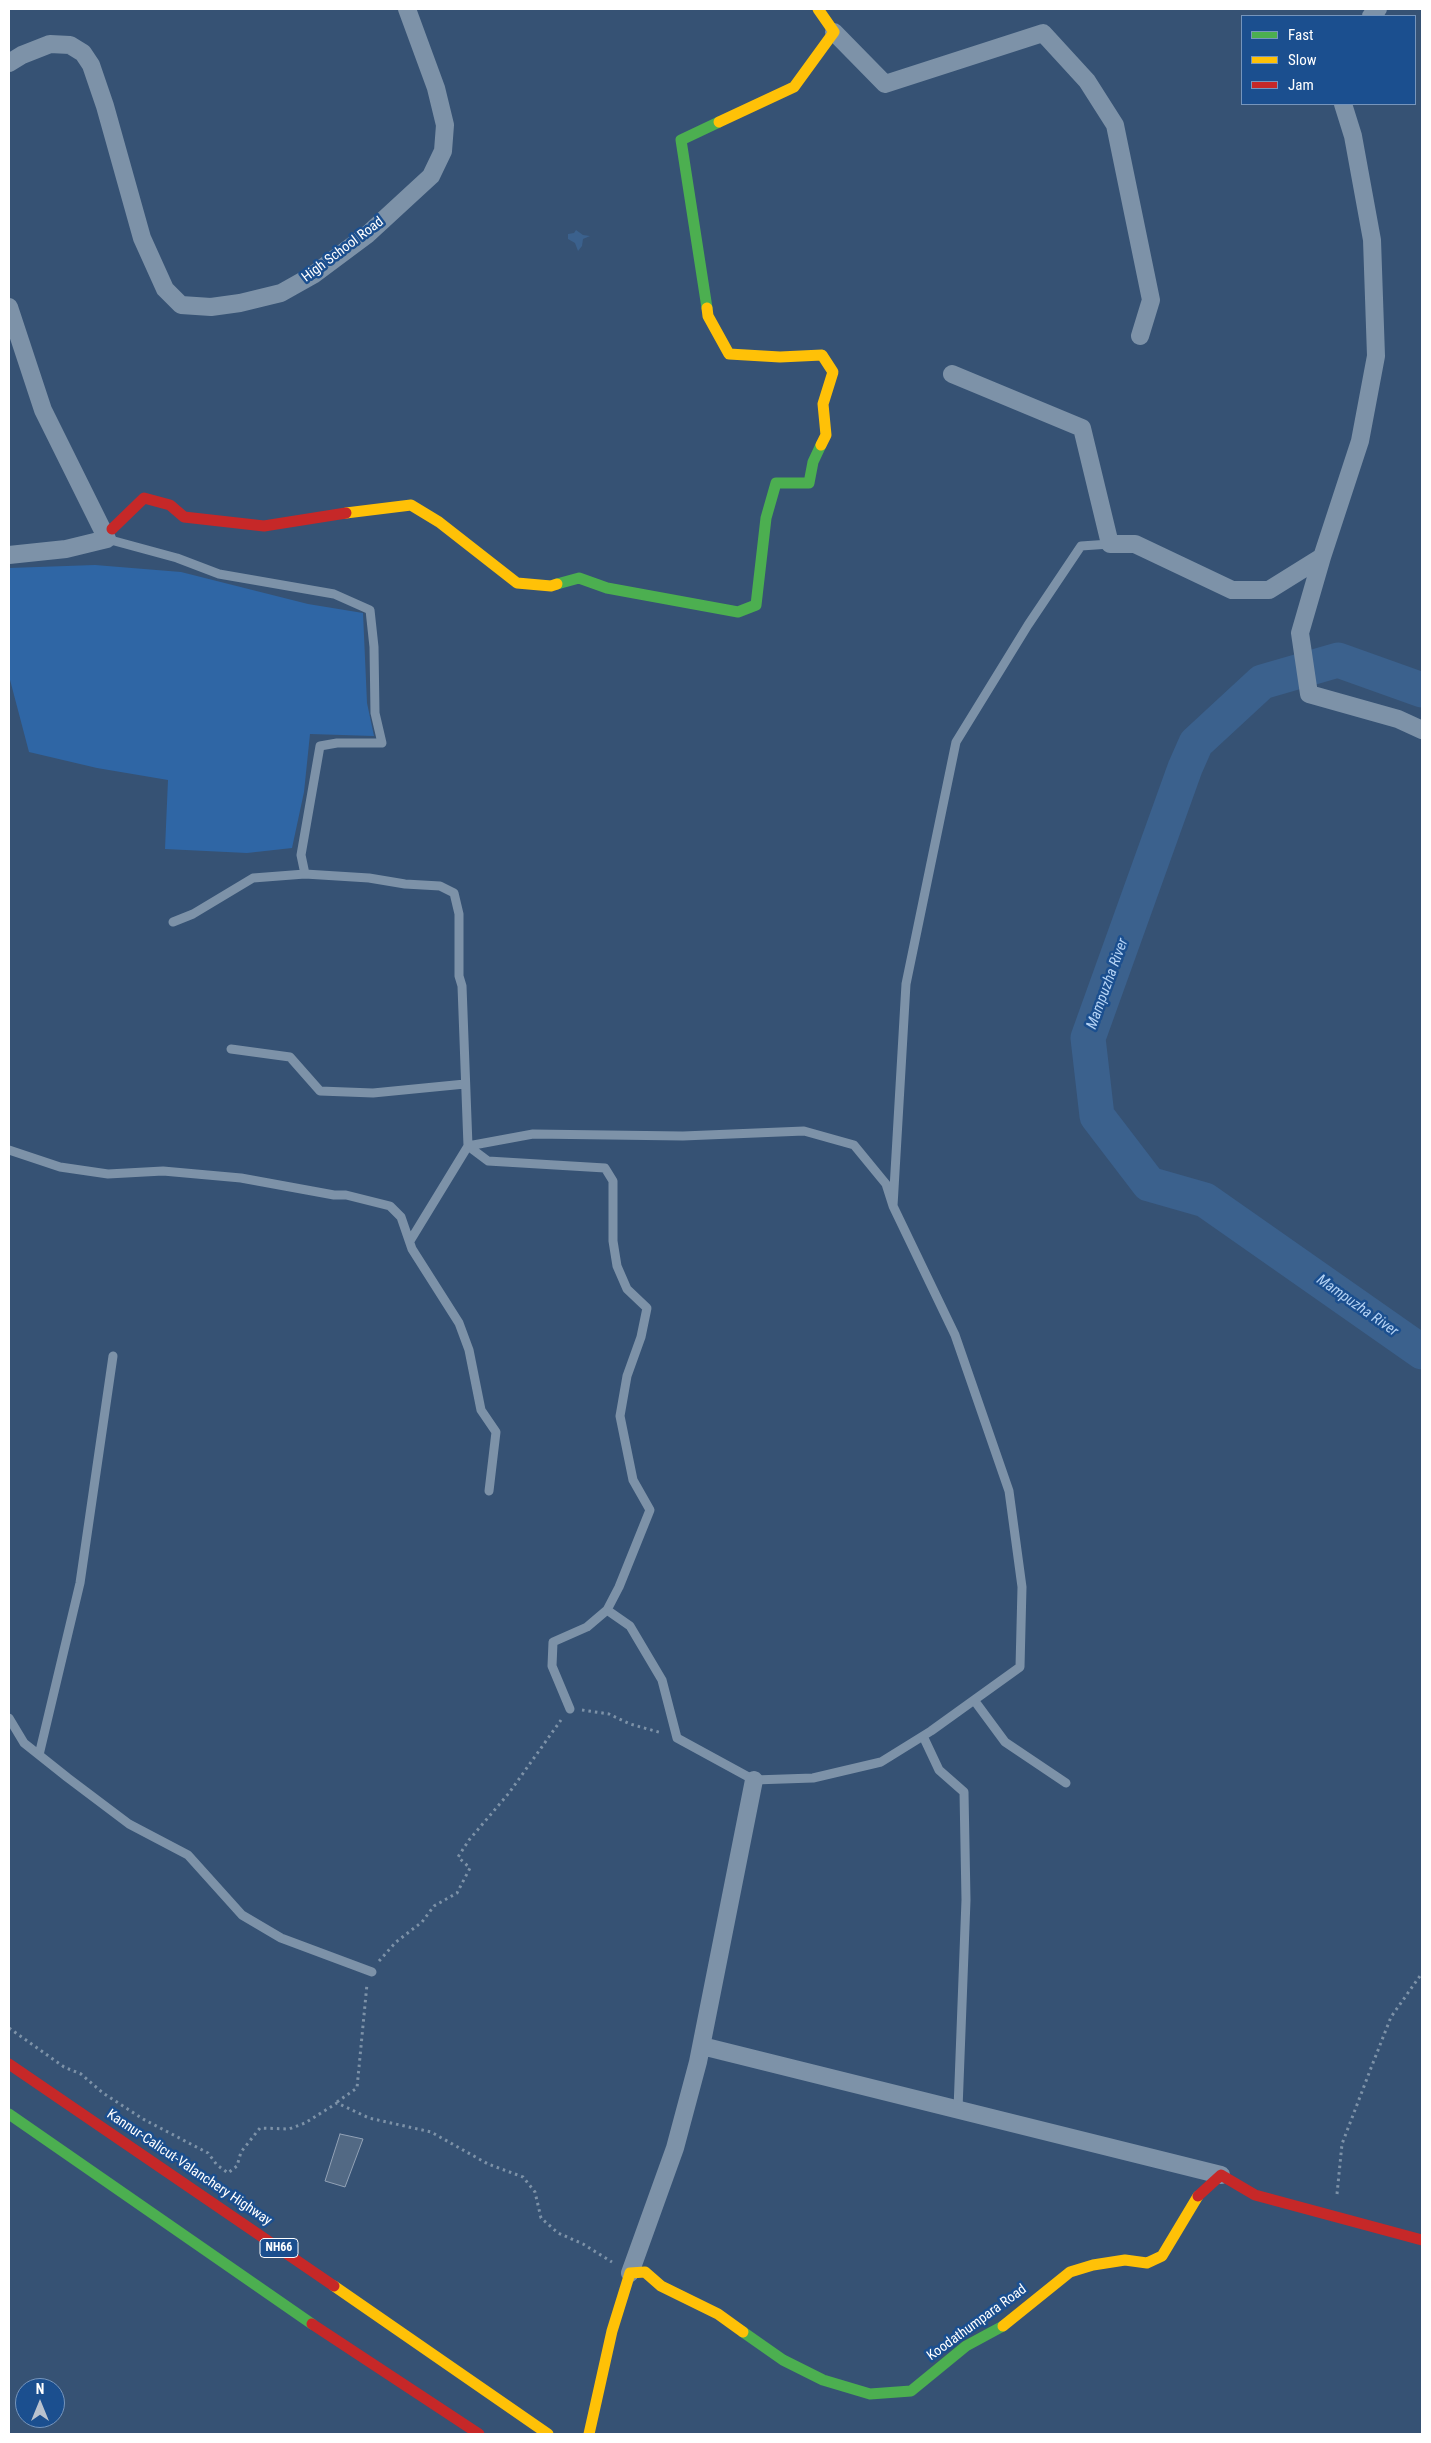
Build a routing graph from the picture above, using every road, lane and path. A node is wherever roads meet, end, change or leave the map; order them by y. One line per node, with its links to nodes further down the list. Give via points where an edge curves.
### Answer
1 (407, 9): 4 (street, High School Road, via 434,80 445,124 443,151 431,176 368,234 313,275 280,293 240,303 210,307 182,305 165,289 142,238 106,106 91,65 83,53 70,45 50,44)
2 (818, 9): 3 (main road)
3 (834, 32): 7 (street, via 885,84 1043,33 1087,81 1115,126 1151,300); 9 (main road, via 794,87 681,140 708,316 728,354 822,355 833,372 823,404 826,435 813,462 809,483 776,483 766,518 756,605 738,612 607,588 579,578 551,586 518,583 439,522 411,505 264,526 184,517 170,505 144,498)
4 (9, 63)
5 (1343, 105): 12 (street, via 1372,240 1376,356 1360,441)
6 (9, 306): 9 (street, via 43,410)
7 (1140, 336)
8 (952, 374): 10 (street, via 1082,428)
9 (109, 534): 11 (street, via 66,549); 14 (lane, via 219,574 334,594 370,610 375,713 382,743 320,746 301,855)
10 (1110, 544): 12 (street, via 1135,544 1232,590 1269,590); 20 (lane, via 1081,546 956,742 906,984)
11 (9, 555)
12 (1322, 557): 13 (street, via 1300,633 1309,694 1398,719)
13 (1422, 730)
14 (305, 874): 15 (lane, via 253,878 193,914); 17 (lane, via 440,886 454,893 459,914)
15 (173, 922)
16 (231, 1049): 17 (lane, via 290,1057 320,1091 373,1092)
17 (465, 1084): 18 (lane)
18 (468, 1146): 20 (lane, via 533,1134 683,1136 804,1132 854,1145 886,1184); 21 (lane); 24 (lane, via 488,1161 604,1168 613,1181 616,1266 627,1289 647,1308 627,1376 620,1416 633,1480 650,1510)
19 (9, 1150): 21 (lane, via 60,1167 108,1174 163,1172 241,1178 346,1195 390,1206 401,1217)
20 (893, 1206): 25 (lane, via 955,1335 1009,1491 1022,1587 1020,1667)
21 (410, 1241): 23 (lane, via 459,1323 469,1350 481,1410 496,1432)
22 (113, 1356): 30 (lane, via 80,1583)
23 (489, 1491)
24 (607, 1610): 26 (lane, via 586,1626 553,1642 552,1666); 29 (lane, via 630,1626 662,1680)
25 (974, 1700): 28 (lane); 32 (lane, via 1005,1742)
26 (570, 1709): 29 (path, via 609,1714); 33 (path, via 458,1857 470,1868 457,1893 434,1906 422,1922 396,1942)
27 (9, 1718): 30 (lane, via 24,1743)
28 (923, 1736): 31 (lane, via 881,1762 813,1778); 39 (lane, via 939,1770 964,1792 966,1900)
29 (677, 1738): 31 (lane)
30 (39, 1755): 33 (lane, via 129,1824 188,1855 242,1915 280,1938)
31 (754, 1780): 36 (street)
32 (1066, 1783)
33 (372, 1972): 38 (path, via 367,1979 357,2088)
34 (1422, 1973): 42 (path, via 1391,2017 1342,2144)
35 (9, 2028): 38 (path, via 143,2119 208,2153 228,2173 237,2166 241,2152 260,2128 289,2129 306,2124)
36 (702, 2046): 39 (street); 44 (street, via 675,2148)
37 (9, 2064): 46 (main road, Kannur-Calicut-Valanchery Highway / NH66)
38 (337, 2103): 44 (path, via 369,2118 431,2132 488,2164 523,2177 536,2192 542,2218 558,2233 583,2244)
39 (958, 2109): 41 (street)
40 (9, 2114): 45 (main road, via 346,2348)
41 (1221, 2175): 42 (main road, via 1255,2195); 44 (main road, Koodathumpara Road, via 1195,2198 1162,2256 1147,2263 1125,2260 1070,2272 1002,2327 966,2346 911,2391 870,2394 824,2380 783,2360 718,2314 661,2286 645,2272)
42 (1335, 2217): 43 (main road)
43 (1422, 2240)
44 (630, 2273): 47 (main road, via 612,2331)
45 (479, 2434)
46 (548, 2434)
47 (589, 2434)

